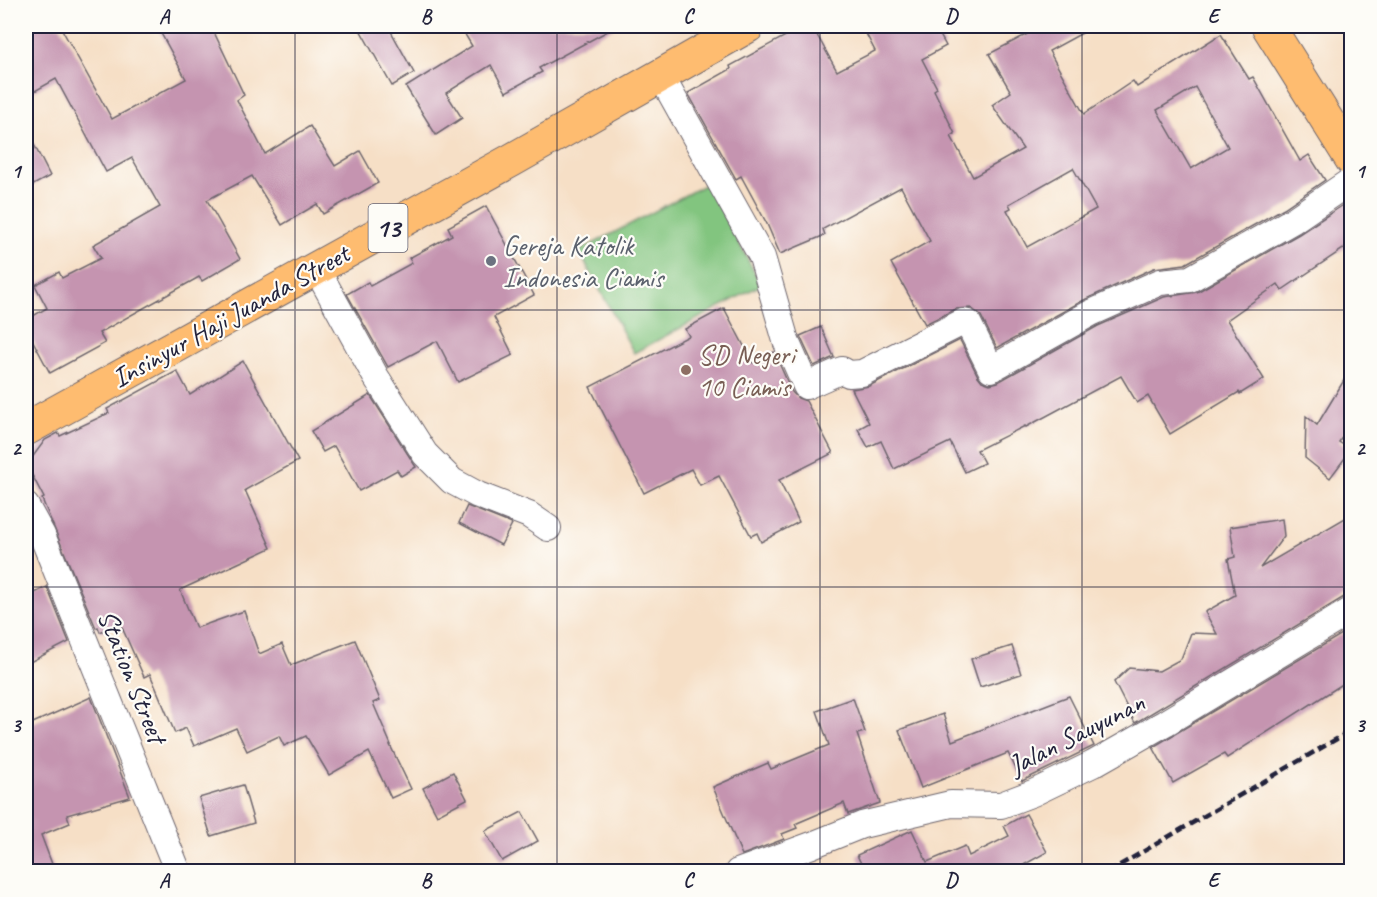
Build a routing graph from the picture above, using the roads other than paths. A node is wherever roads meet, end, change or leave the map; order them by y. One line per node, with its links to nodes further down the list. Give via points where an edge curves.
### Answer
1 (748, 26): 3 (main road, Insinyur Haji Juanda Street / 13)
2 (1268, 26): 4 (main road)
3 (661, 76): 5 (street, via 762,257 786,341 806,386 842,370 862,373 963,322 968,323 991,369 1110,304 1160,282 1190,279 1292,221); 6 (main road, Insinyur Haji Juanda Street / 13)
4 (1352, 159)
5 (1352, 180)
6 (316, 268): 7 (main road, Insinyur Haji Juanda Street / 13); 9 (street, via 376,377 425,454 452,481 529,515)
7 (26, 429)
8 (26, 506): 11 (street, Station Street, via 42,535)
9 (548, 528)
10 (1352, 610): 12 (street, Jalan Sauyunan, via 1165,723 1033,793 1001,805 951,804 862,825)
11 (178, 872)
12 (738, 872)

